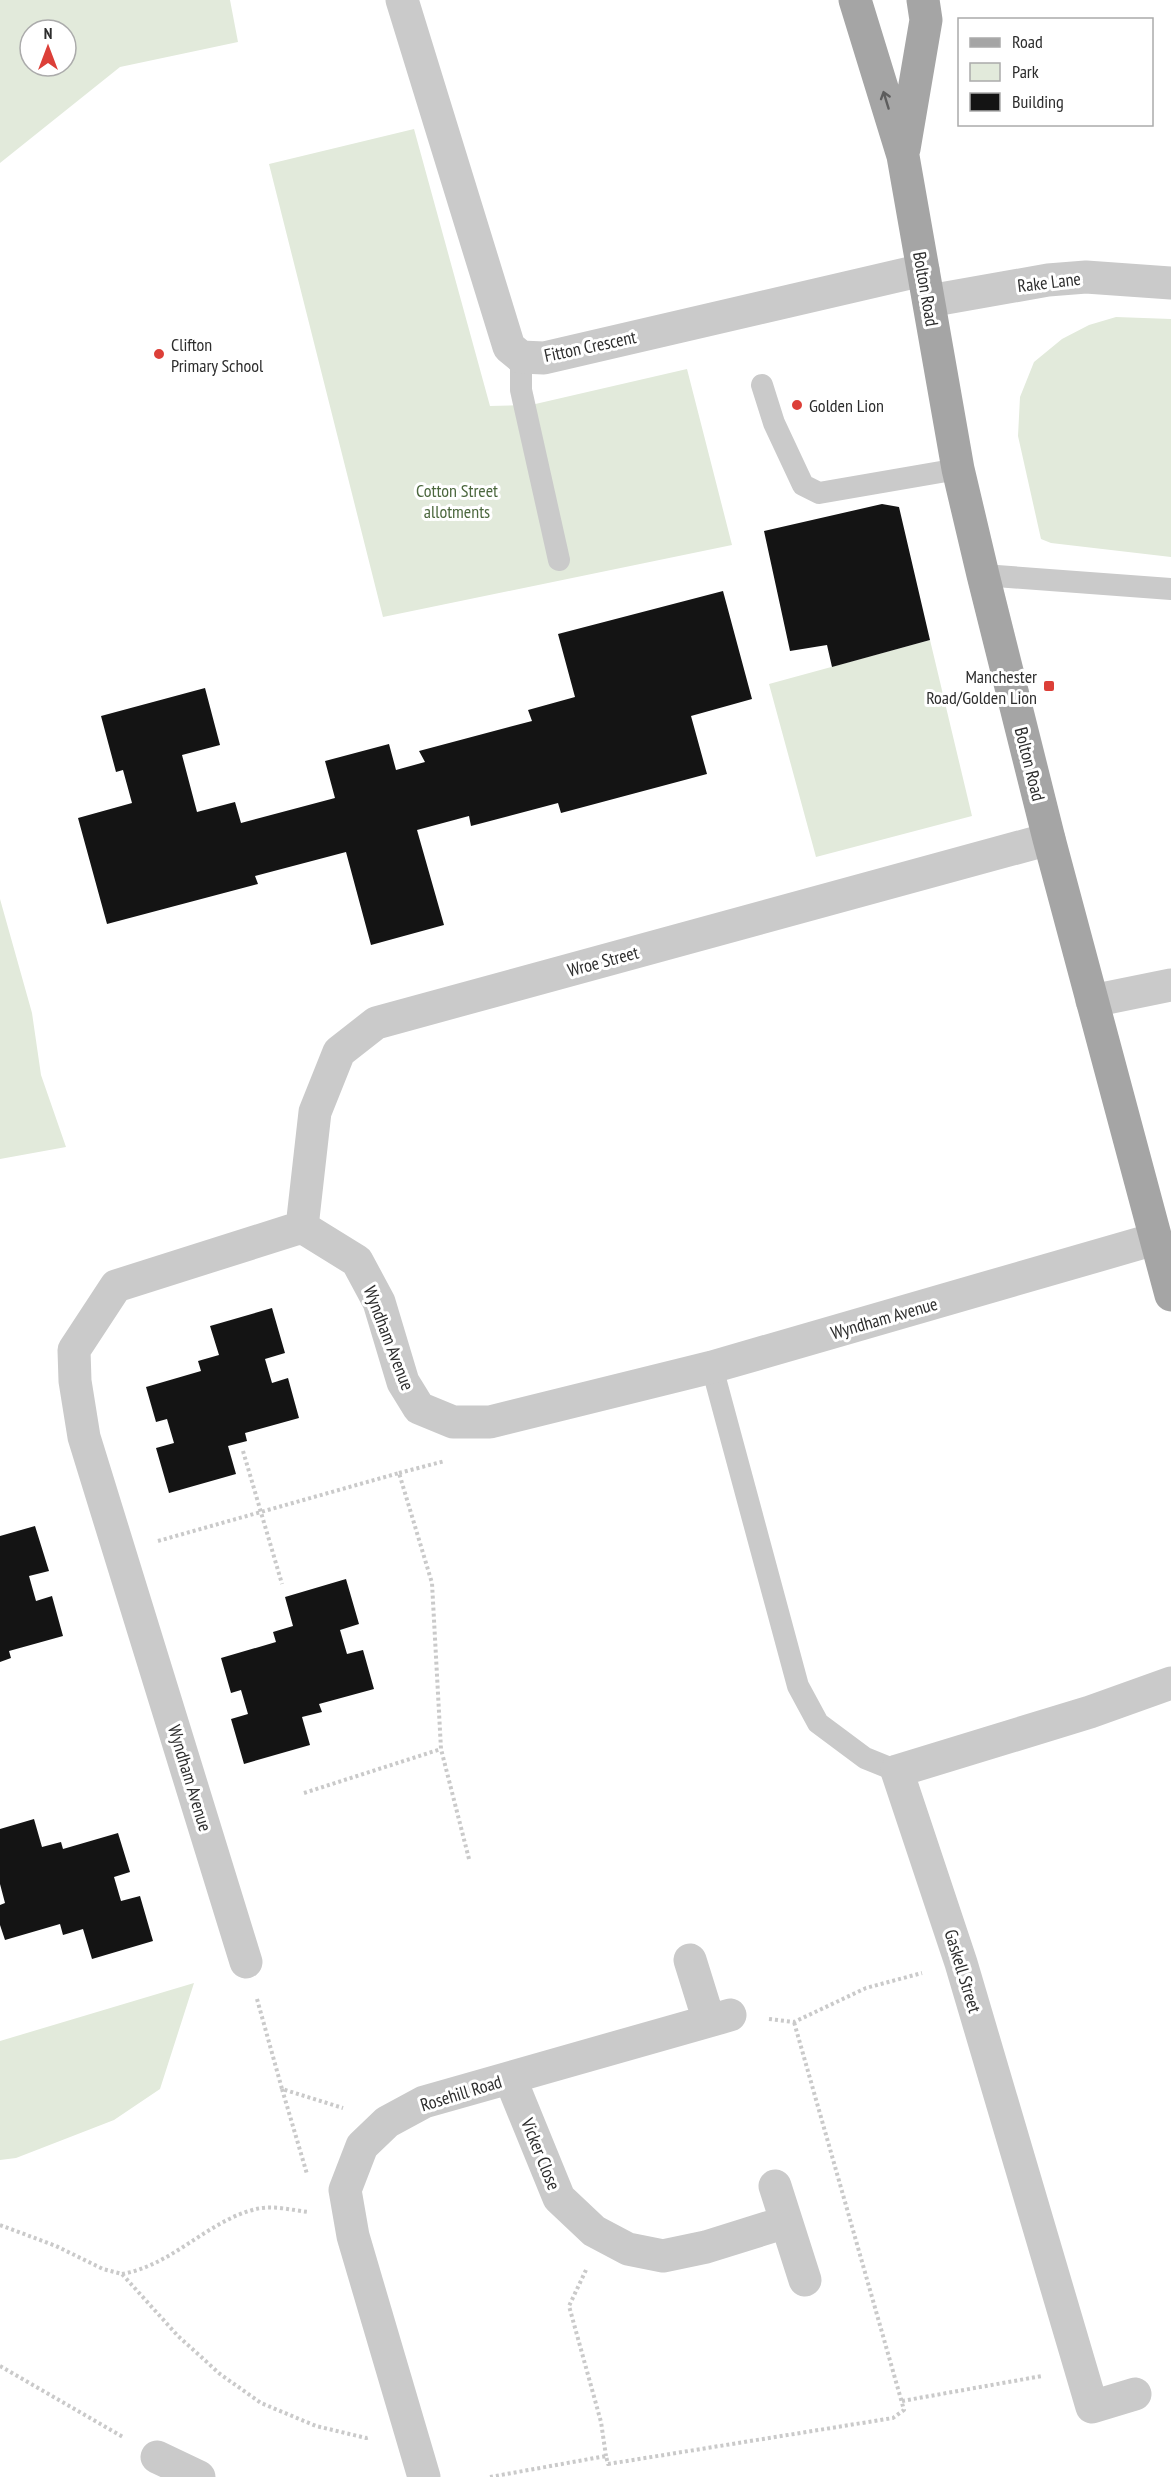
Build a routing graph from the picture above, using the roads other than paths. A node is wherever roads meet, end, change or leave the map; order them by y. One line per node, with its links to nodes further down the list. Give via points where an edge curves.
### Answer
1 (402, 0): 7 (street, Fitton Crescent, via 509,347)
2 (855, 0): 4 (main road, Bolton Road, one-way to 2)
3 (923, 0): 4 (main road, Bolton Road, via 926,20)
4 (903, 156): 6 (main road, Bolton Road)
5 (1171, 283): 6 (street, Rake Lane, via 1076,278)
6 (926, 286): 7 (street, Fitton Crescent, via 544,357); 9 (main road, Bolton Road)
7 (521, 357): 10 (lane, via 521,390)
8 (762, 385): 9 (lane, via 774,423 803,485 819,494)
9 (958, 469): 11 (main road, Bolton Road)
10 (559, 560)
11 (983, 575): 12 (lane); 13 (main road, Bolton Road)
12 (1171, 589)
13 (1049, 839): 15 (main road, Bolton Road); 16 (street, Wroe Street, via 376,1023 339,1053 315,1112)
14 (1171, 985): 15 (street)
15 (1092, 1001): 17 (main road, Bolton Road)
16 (302, 1227): 19 (street, Wyndham Avenue, via 357,1262 379,1302 403,1382 419,1408 453,1422 490,1422); 23 (street, Wyndham Avenue, via 117,1286 74,1350 84,1437)
17 (1155, 1239): 18 (main road, Bolton Road); 19 (street, Wyndham Avenue)
18 (1171, 1295)
19 (712, 1367): 21 (lane, via 798,1686 818,1723 865,1758)
20 (1171, 1683): 21 (street)
21 (897, 1771): 28 (street, Gaskell Street, via 961,1963 1092,2407)
22 (690, 1960): 24 (street, Rosehill Road, via 719,2018)
23 (246, 1962)
24 (510, 2078): 26 (street, Vicker Close, via 559,2198 603,2236 628,2249 663,2256); 31 (street, Rosehill Road, via 423,2102 387,2122 362,2146 345,2190 352,2236)
25 (775, 2186): 26 (street)
26 (786, 2222): 27 (street)
27 (805, 2280)
28 (1135, 2394)
29 (158, 2457): 30 (street)
30 (199, 2477)
31 (424, 2477)

